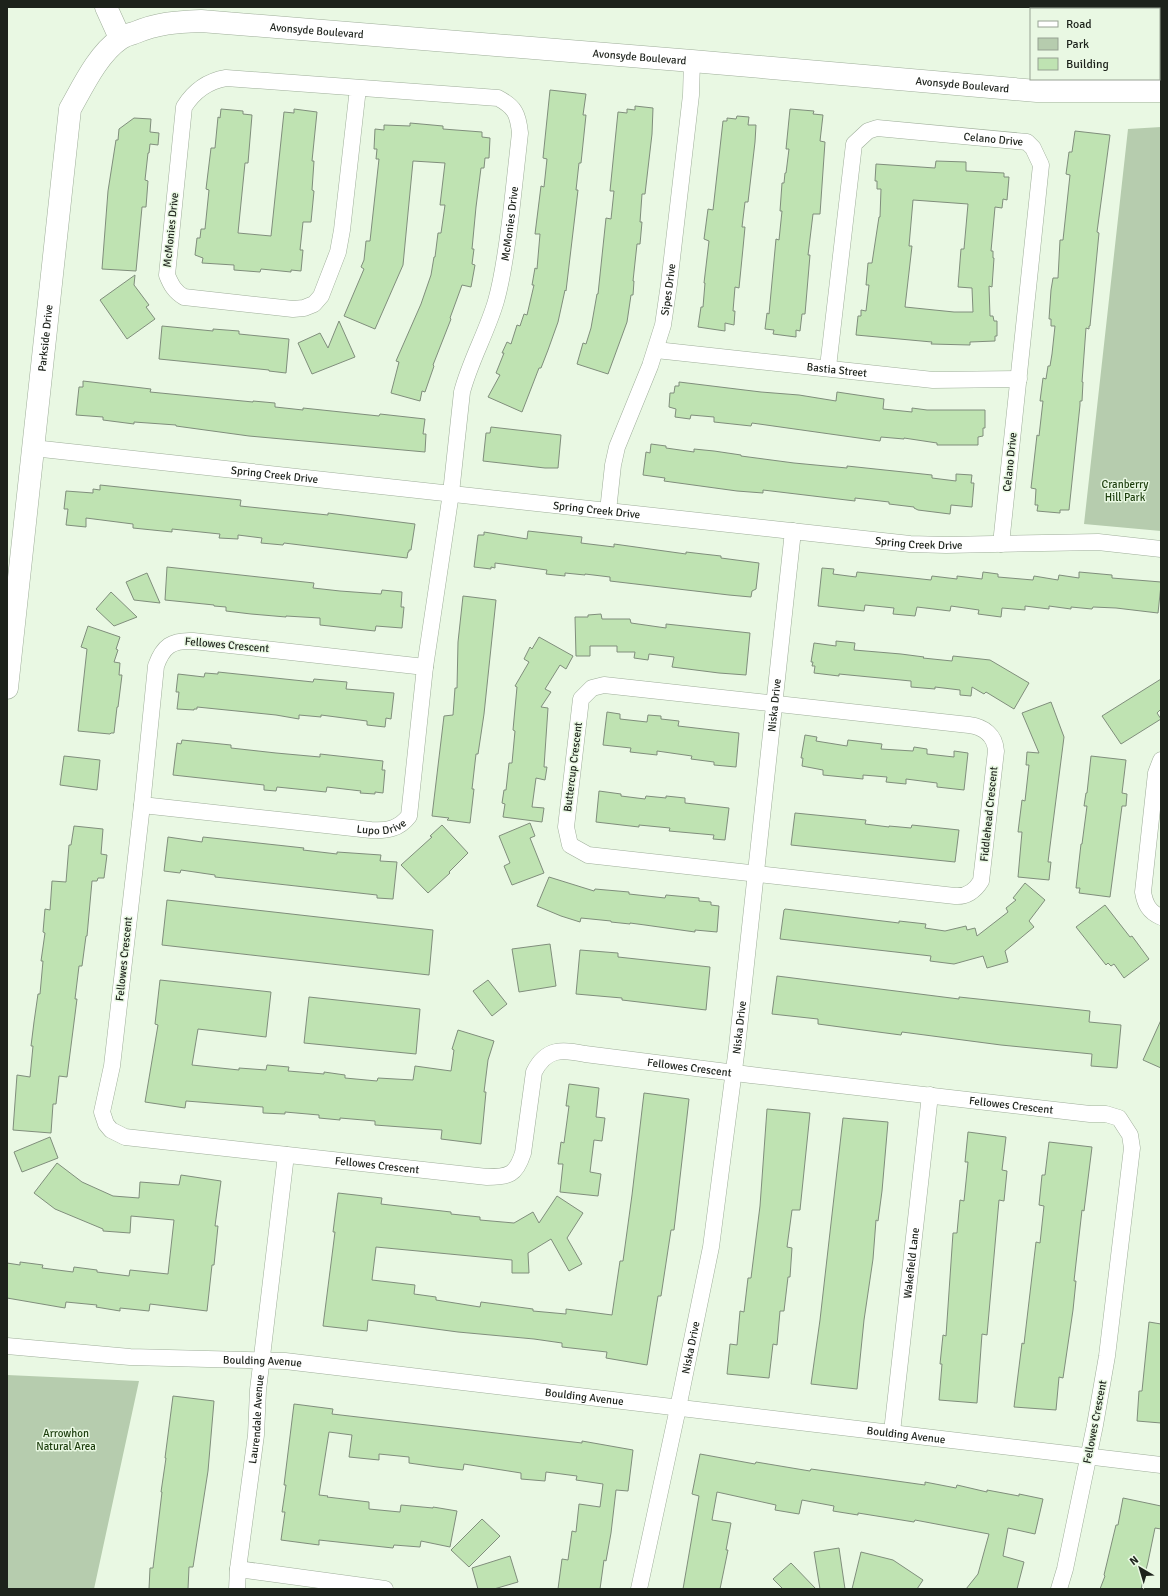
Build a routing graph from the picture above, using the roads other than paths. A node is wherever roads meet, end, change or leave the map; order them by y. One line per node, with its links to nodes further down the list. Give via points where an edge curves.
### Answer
1 (106, 7): 2 (main road)
2 (120, 38): 3 (main road, Avonsyde Boulevard, via 169,22 201,21); 9 (main road, Parkside Drive, via 92,71 70,109)
3 (692, 61): 5 (main road, Avonsyde Boulevard, via 1037,91); 6 (street, Sipes Drive, via 691,94 669,284 663,325)
4 (358, 88): 4 (street, McMonies Drive, via 341,242 321,296 314,304 293,309 184,298 178,294 167,275 167,264 184,107 190,97 215,79 226,78); 10 (street, McMonies Drive, via 498,98 514,110 519,120 520,133 503,274 489,324 462,392)
5 (1161, 91)
6 (656, 350): 7 (street, Bastia Street); 11 (street, Sipes Drive, via 617,447)
7 (828, 367): 8 (street, Bastia Street, via 933,380); 8 (street, Celano Drive, via 854,144 868,131 877,128 1021,140 1034,148 1041,165)
8 (1019, 379): 13 (street, Celano Drive)
9 (33, 448): 10 (street, Spring Creek Drive); 16 (main road, Parkside Drive)
10 (451, 493): 11 (street, Spring Creek Drive); 15 (street, Lupo Drive)
11 (608, 511): 12 (street, Spring Creek Drive)
12 (793, 531): 13 (street, Spring Creek Drive, via 928,545); 17 (street, Niska Drive)
13 (1002, 544): 14 (street, Spring Creek Drive, via 1098,542)
14 (1161, 549)
15 (425, 667): 19 (street, Lupo Drive, via 409,816 394,828 371,830); 19 (street, Fellowes Crescent, via 193,641 180,640 170,644 156,666)
16 (7, 688)
17 (774, 703): 20 (street, Niska Drive); 20 (street, Buttercup Crescent, via 604,685 592,688 581,700 566,827 570,845 588,855); 20 (street, Fiddlehead Crescent, via 969,725 985,730 993,738 996,750 985,854 979,885 971,892 958,896)
18 (1161, 760): 21 (street, via 1156,773 1143,892 1147,906)
19 (142, 805): 24 (street, Fellowes Crescent, via 112,1066 102,1112 106,1124 111,1130 125,1137)
20 (755, 874): 22 (street, Niska Drive)
21 (1161, 917)
22 (733, 1073): 23 (street, Fellowes Crescent); 24 (street, Fellowes Crescent, via 570,1051 547,1055 539,1061 534,1072 520,1164 513,1173 503,1177); 27 (street, Niska Drive, via 711,1247)
23 (930, 1095): 28 (street, Wakefield Lane); 29 (street, Fellowes Crescent, via 1106,1114 1119,1118 1130,1135 1132,1148 1113,1317)
24 (286, 1155): 26 (street, Laurendale Avenue)
25 (7, 1346): 26 (street, Boulding Avenue, via 130,1357)
26 (262, 1361): 27 (street, Boulding Avenue, via 285,1361); 31 (street, Laurendale Avenue, via 256,1435)
27 (678, 1408): 28 (street, Boulding Avenue); 34 (street, Niska Drive)
28 (892, 1432): 29 (street, Boulding Avenue)
29 (1089, 1455): 30 (street, Boulding Avenue); 35 (street, Fellowes Crescent)
30 (1161, 1465)
31 (238, 1569): 32 (street, Laurendale Avenue); 33 (street)
32 (237, 1589)
33 (385, 1589)
34 (639, 1589)
35 (1059, 1589)

